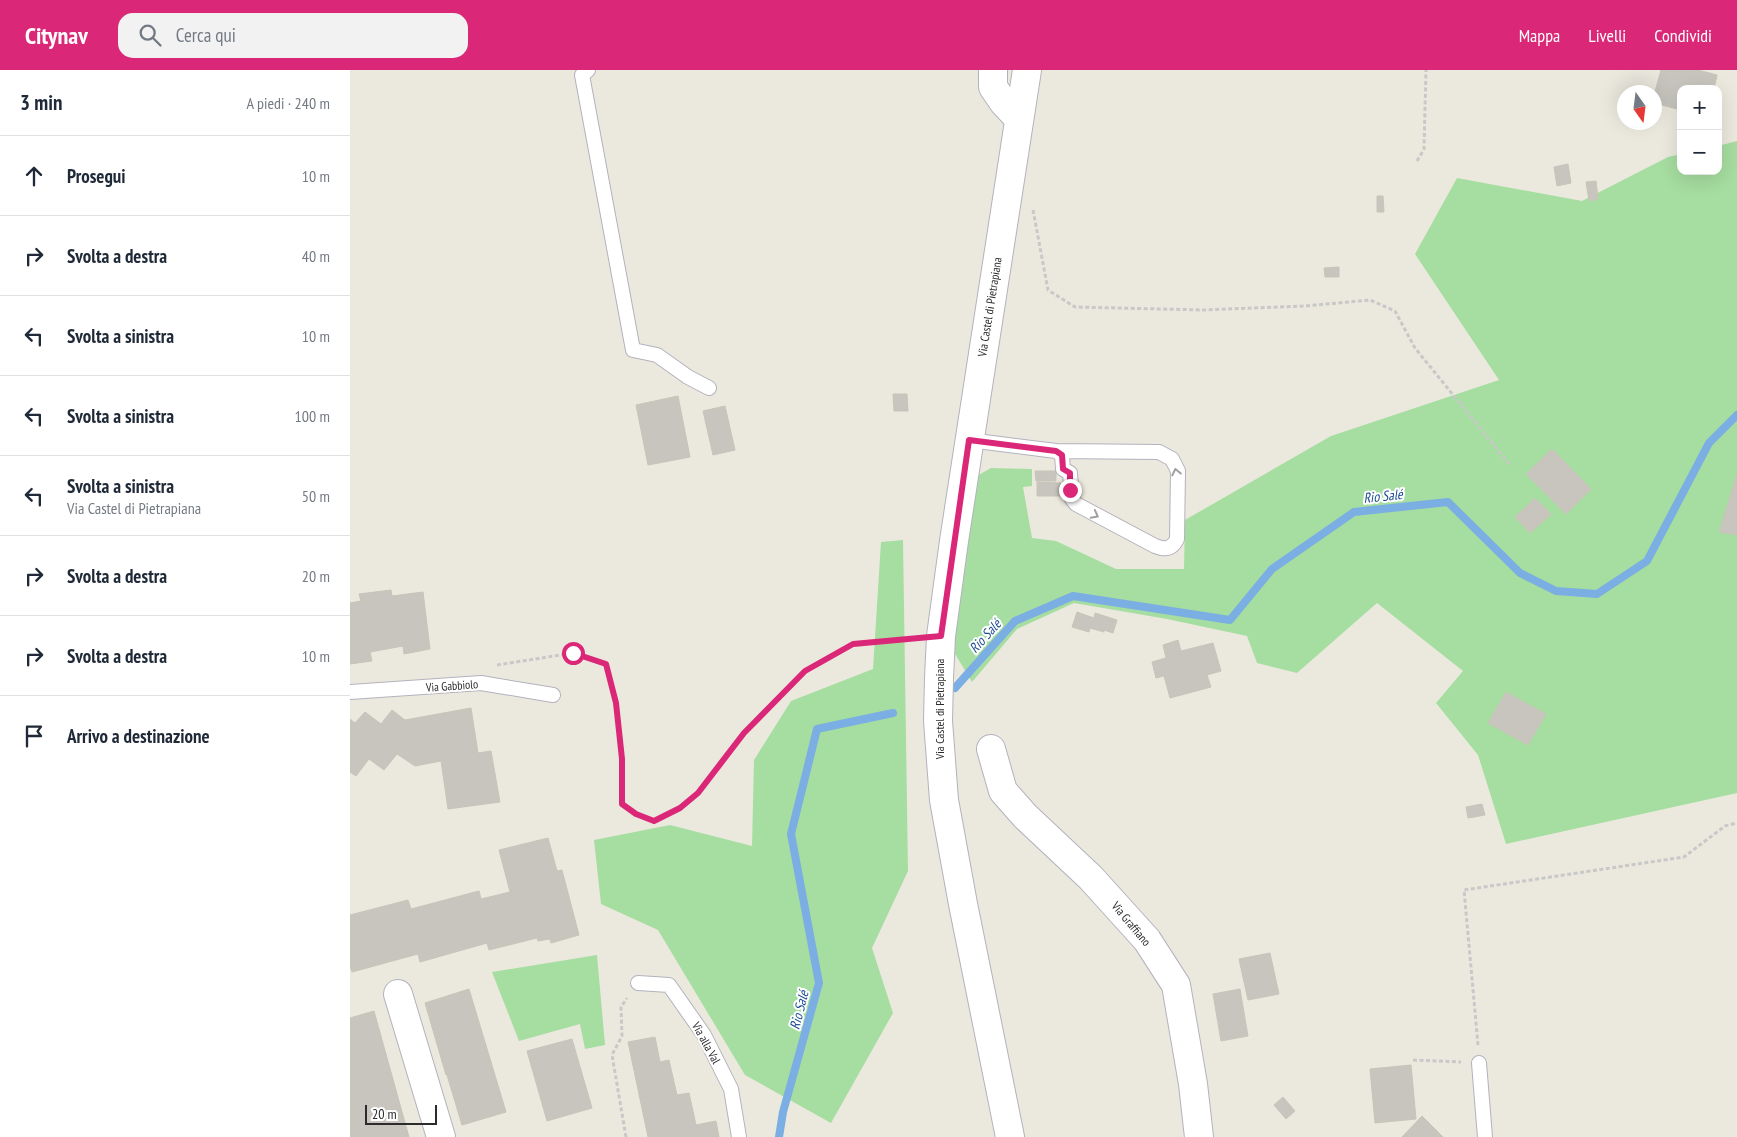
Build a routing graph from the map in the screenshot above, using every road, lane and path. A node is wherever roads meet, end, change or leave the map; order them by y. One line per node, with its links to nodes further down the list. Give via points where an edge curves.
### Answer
1 (588, 70): 8 (lane, via 582,75 632,350 658,355)
2 (993, 70): 5 (main road, via 993,87)
3 (1027, 70): 5 (main road, Via Castel di Pietrapiana)
4 (1426, 70): 6 (path, via 1424,149)
5 (1019, 119): 9 (main road, Via Castel di Pietrapiana)
6 (1416, 161)
7 (1032, 206): 11 (path, via 1048,290 1075,308 1204,310 1370,300 1395,311 1415,348)
8 (709, 388)
9 (969, 440): 10 (lane); 12 (main road, Via Castel di Pietrapiana)
10 (1056, 451): 10 (lane, one-way to 10, via 1062,455 1063,469 1070,473 1070,490 1076,504 1155,546 1167,548 1174,545 1177,539 1178,471 1172,459 1159,452)
11 (1510, 466)
12 (941, 636): 13 (path, via 853,644 805,671 744,733 698,793 680,808 654,821 622,804 622,759 616,703 606,664 573,653); 25 (main road, Via Castel di Pietrapiana, via 938,721 944,800)
13 (490, 666)
14 (350, 692): 15 (lane, Via Gabbiolo, via 481,683)
15 (553, 695)
16 (991, 749): 26 (main road, Via Graffiano, via 1003,792 1116,905 1147,940 1176,986)
17 (1737, 823): 21 (path, via 1725,826 1684,857 1464,890)
18 (638, 983): 23 (path, via 621,1007 622,1036 612,1056); 24 (lane, Via alla Val, via 669,985 704,1034 731,1089)
19 (398, 994): 22 (main road)
20 (1413, 1060): 21 (path)
21 (1480, 1063): 27 (lane)
22 (441, 1137)
23 (626, 1137)
24 (739, 1137)
25 (1010, 1137)
26 (1199, 1137)
27 (1485, 1137)

